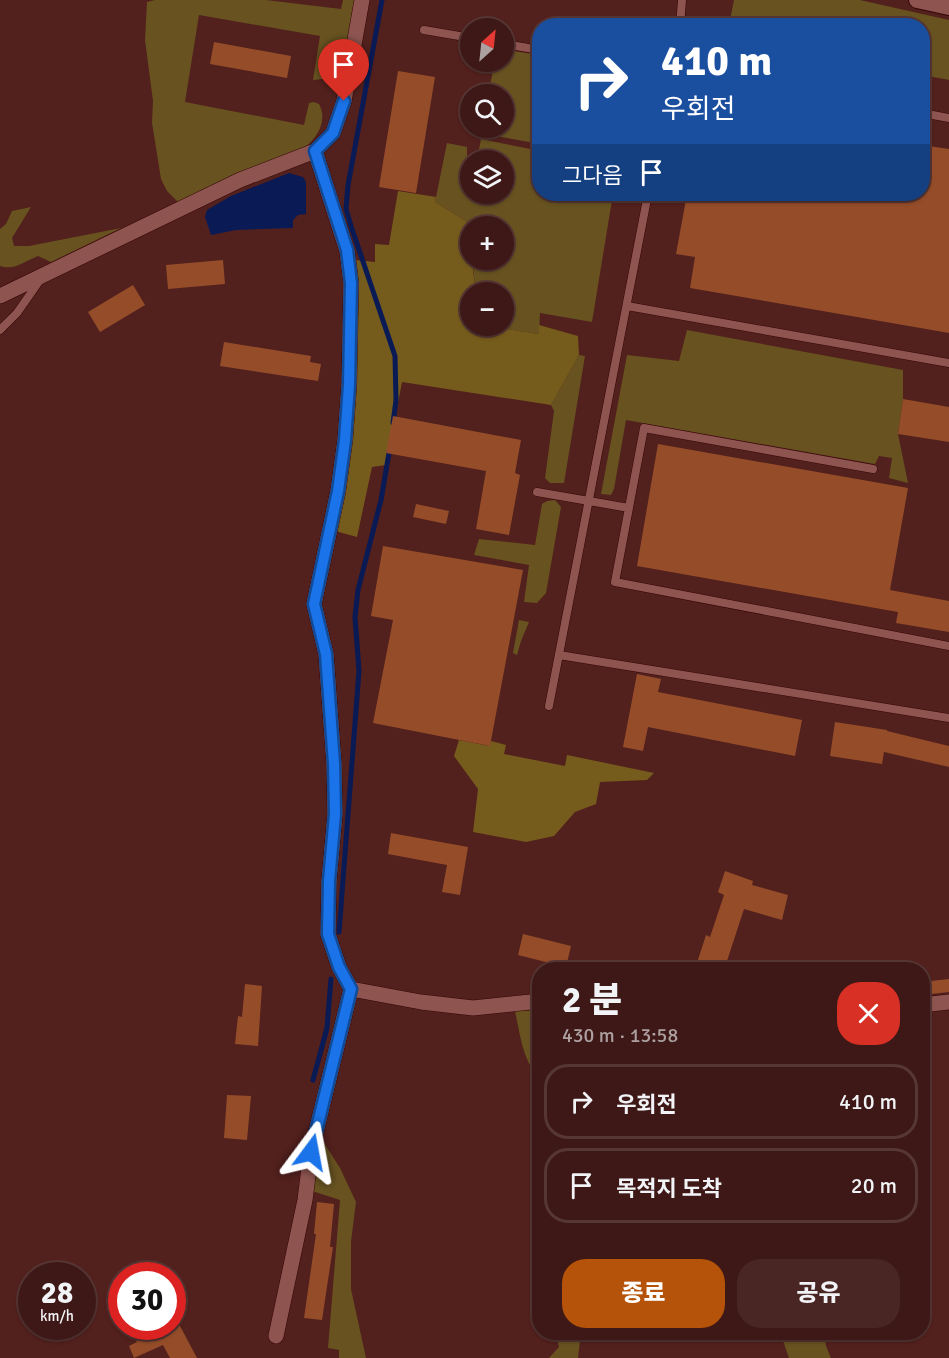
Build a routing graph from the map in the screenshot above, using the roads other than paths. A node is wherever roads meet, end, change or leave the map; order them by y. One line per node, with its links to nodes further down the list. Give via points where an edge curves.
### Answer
1 (362, 0): 12 (street, via 344,101 333,133)
2 (682, 0): 5 (lane)
3 (917, 0): 4 (street)
4 (949, 7)
5 (681, 18)
6 (424, 30): 7 (lane)
7 (460, 36)
8 (514, 46): 9 (lane)
9 (532, 49)
10 (930, 114): 11 (lane)
11 (949, 118)
12 (315, 151): 14 (street, via 240,180); 27 (street, via 347,250 351,283 345,440 314,604 326,654 334,764 328,934)
13 (647, 201): 16 (lane)
14 (46, 272): 15 (street); 17 (lane)
15 (0, 296)
16 (627, 306): 18 (lane); 21 (lane)
17 (0, 330)
18 (949, 363)
19 (873, 470): 22 (lane, via 644,428)
20 (537, 492): 21 (lane)
21 (589, 501): 22 (lane); 24 (lane)
22 (628, 508): 23 (lane, via 615,582)
23 (949, 646)
24 (559, 655): 25 (lane); 26 (lane)
25 (549, 706)
26 (949, 718)
27 (351, 989): 28 (street, via 473,1008); 31 (street, via 311,1152 305,1200)
28 (532, 1002)
29 (949, 1002): 30 (street)
30 (930, 1004)
31 (276, 1336)

